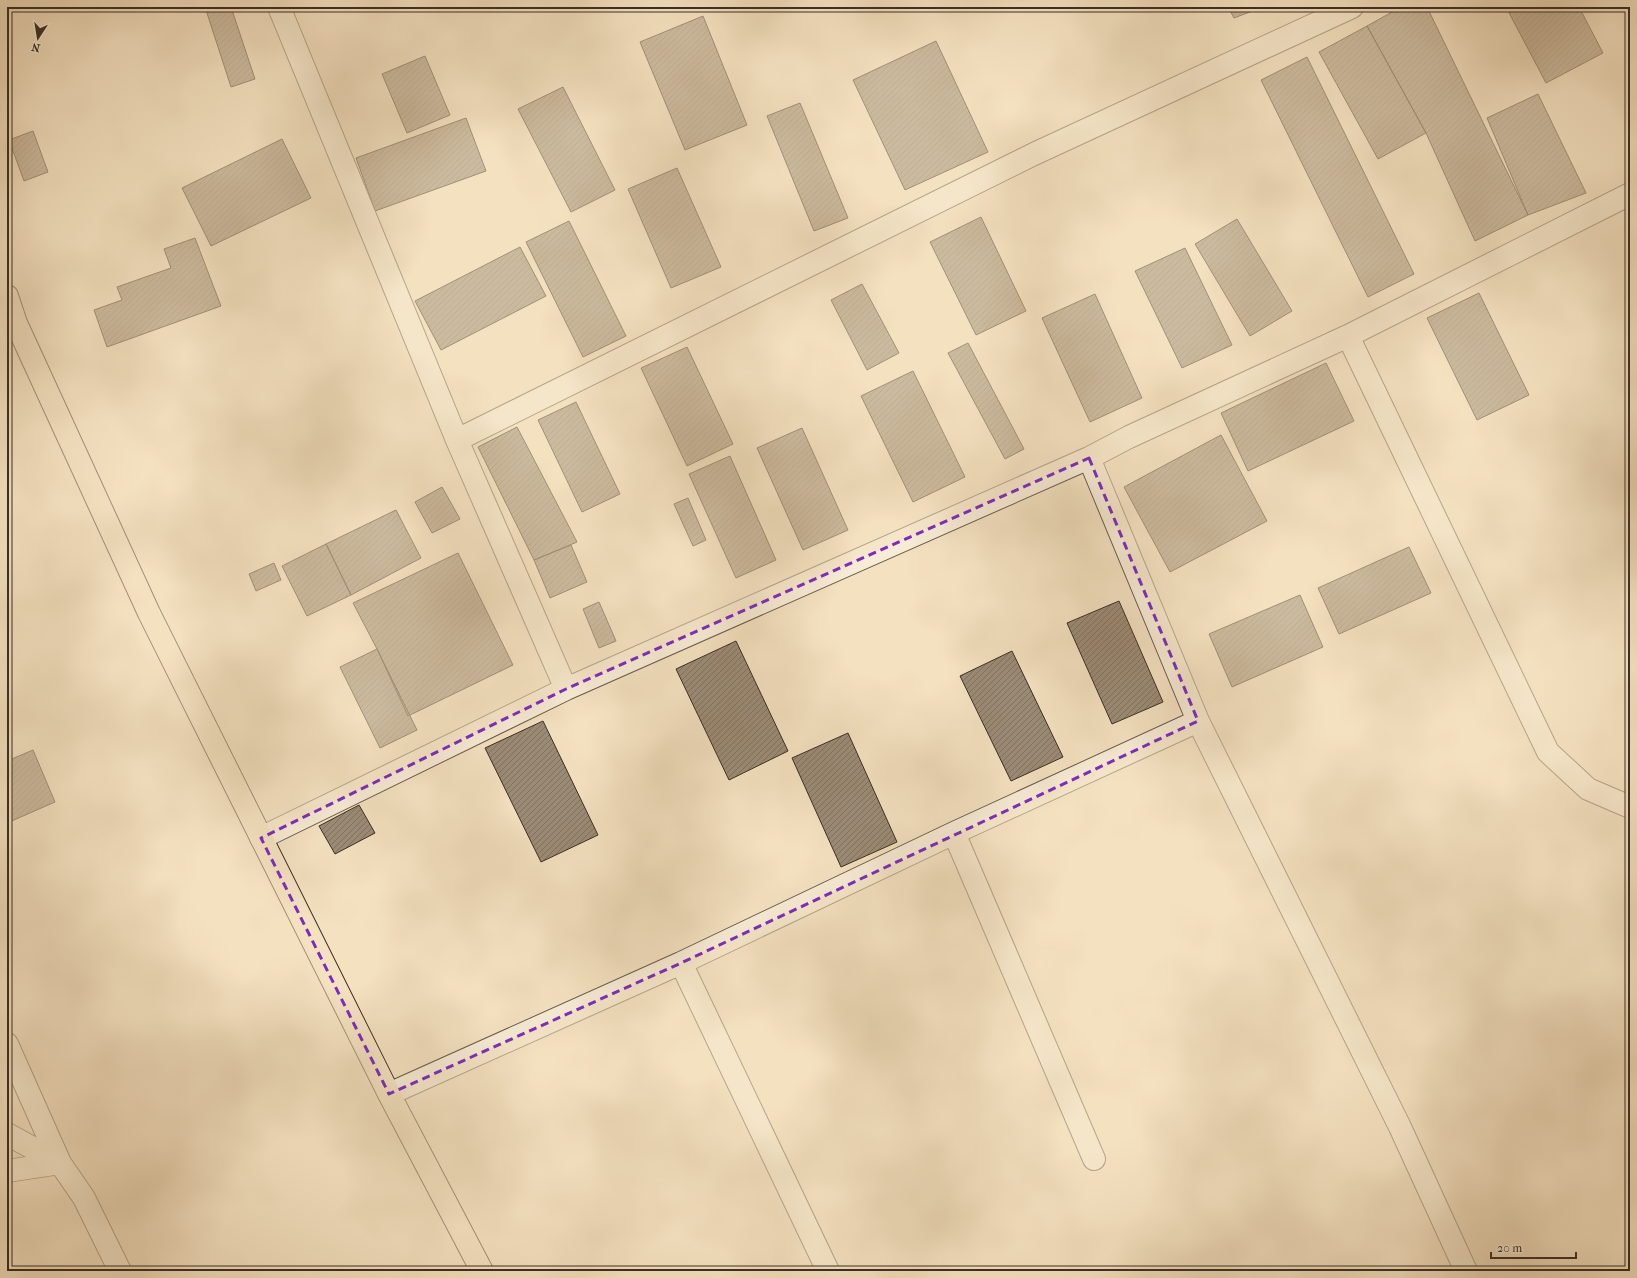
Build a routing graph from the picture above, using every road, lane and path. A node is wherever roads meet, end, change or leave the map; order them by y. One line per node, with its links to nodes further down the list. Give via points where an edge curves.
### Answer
1 (278, 7): 6 (street)
2 (1352, 7): 6 (street, via 1034,154)
3 (1630, 194): 5 (street)
4 (7, 296): 12 (main road, via 16,323 149,613)
5 (1348, 336): 7 (street, via 1128,437); 10 (street, via 1548,752 1588,789)
6 (457, 440): 8 (street)
7 (1089, 458): 8 (street); 9 (street)
8 (566, 689): 12 (street)
9 (1198, 721): 11 (street); 23 (street, via 1396,1120)
10 (1630, 807)
11 (954, 833): 13 (street); 17 (street)
12 (261, 838): 15 (main road)
13 (682, 963): 15 (street); 22 (street)
14 (7, 1044): 18 (street)
15 (389, 1094): 21 (main road)
16 (7, 1134): 18 (street)
17 (1094, 1159)
18 (60, 1163): 19 (street); 20 (street, via 84,1198)
19 (7, 1171)
20 (120, 1271)
21 (482, 1271)
22 (828, 1271)
23 (1466, 1271)

